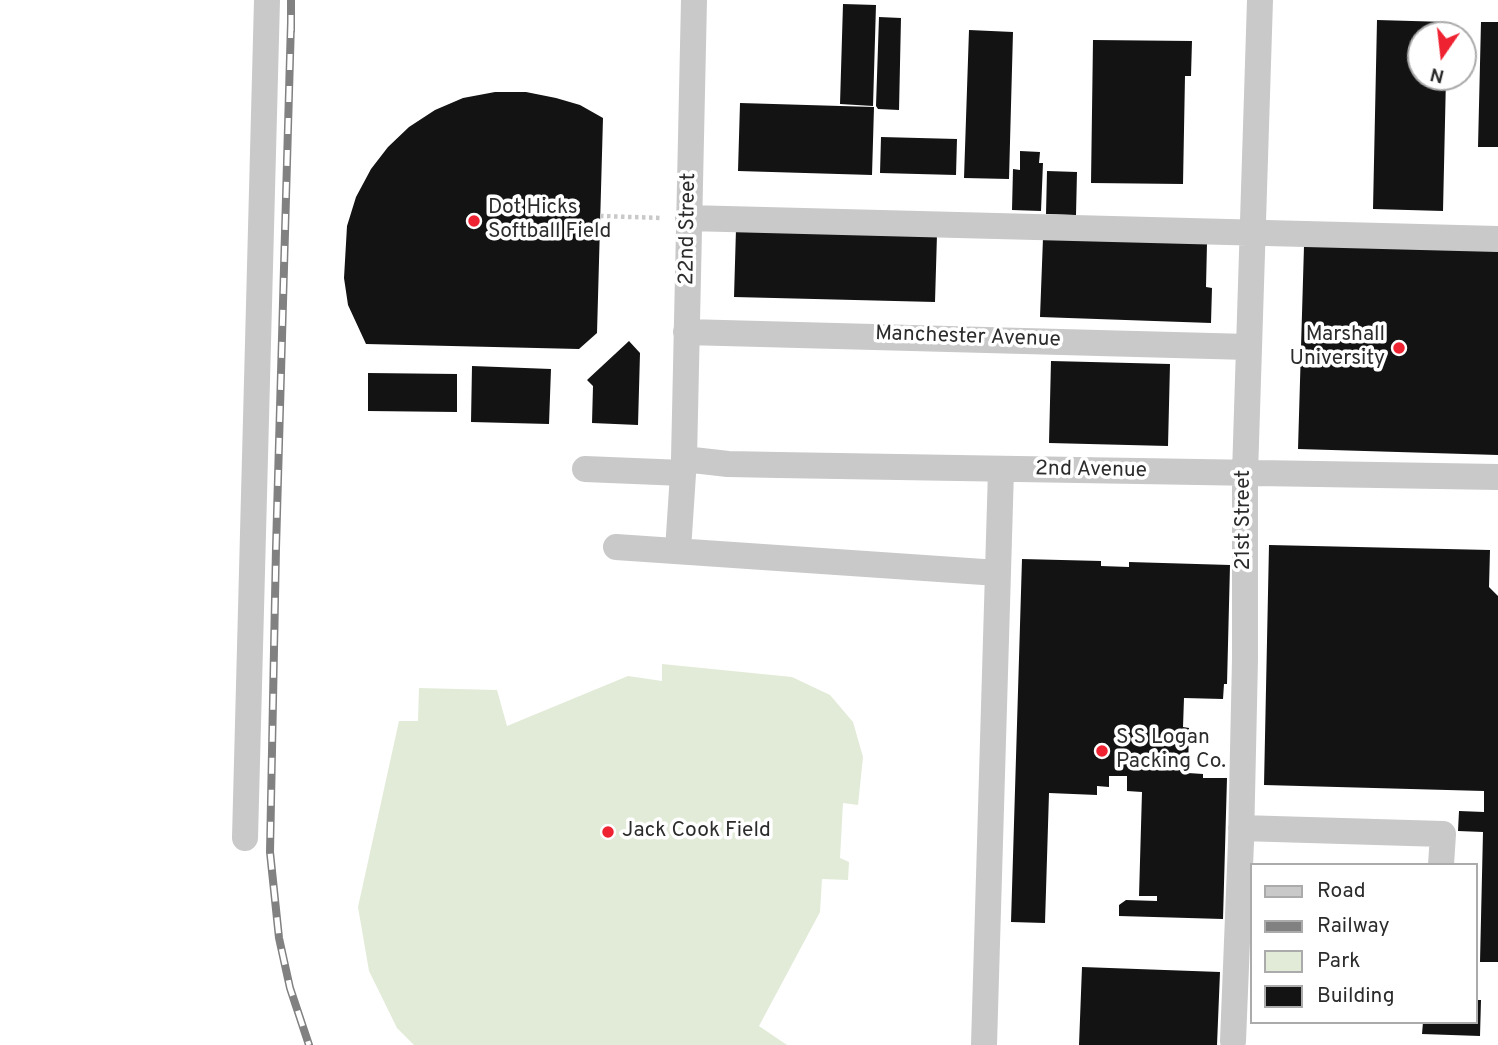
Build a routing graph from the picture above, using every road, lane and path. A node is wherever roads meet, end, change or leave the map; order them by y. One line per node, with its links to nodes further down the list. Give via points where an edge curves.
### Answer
1 (267, 0): 19 (street)
2 (694, 0): 5 (street, 22nd Street)
3 (1260, 0): 6 (street, 21st Street)
4 (600, 216): 5 (path)
5 (678, 218): 6 (street); 8 (street, 22nd Street)
6 (1254, 233): 7 (street); 9 (street, 21st Street)
7 (1498, 239)
8 (686, 331): 9 (street, Manchester Avenue); 10 (street, 22nd Street)
9 (1250, 348): 13 (street, 21st Street)
10 (683, 466): 11 (street, 2nd Avenue); 12 (street, 2nd Avenue); 16 (street, 22nd Street)
11 (585, 469)
12 (1001, 470): 13 (street, 2nd Avenue); 17 (street)
13 (1245, 474): 14 (street, 2nd Avenue); 18 (street, 21st Street)
14 (1498, 477)
15 (616, 547): 16 (street)
16 (678, 550): 17 (street)
17 (998, 573): 23 (street)
18 (1241, 828): 20 (street, via 1443,834); 21 (street, 21st Street)
19 (245, 838)
20 (1441, 863)
21 (1243, 975): 22 (street, 21st Street)
22 (1233, 1041)
23 (984, 1045)

